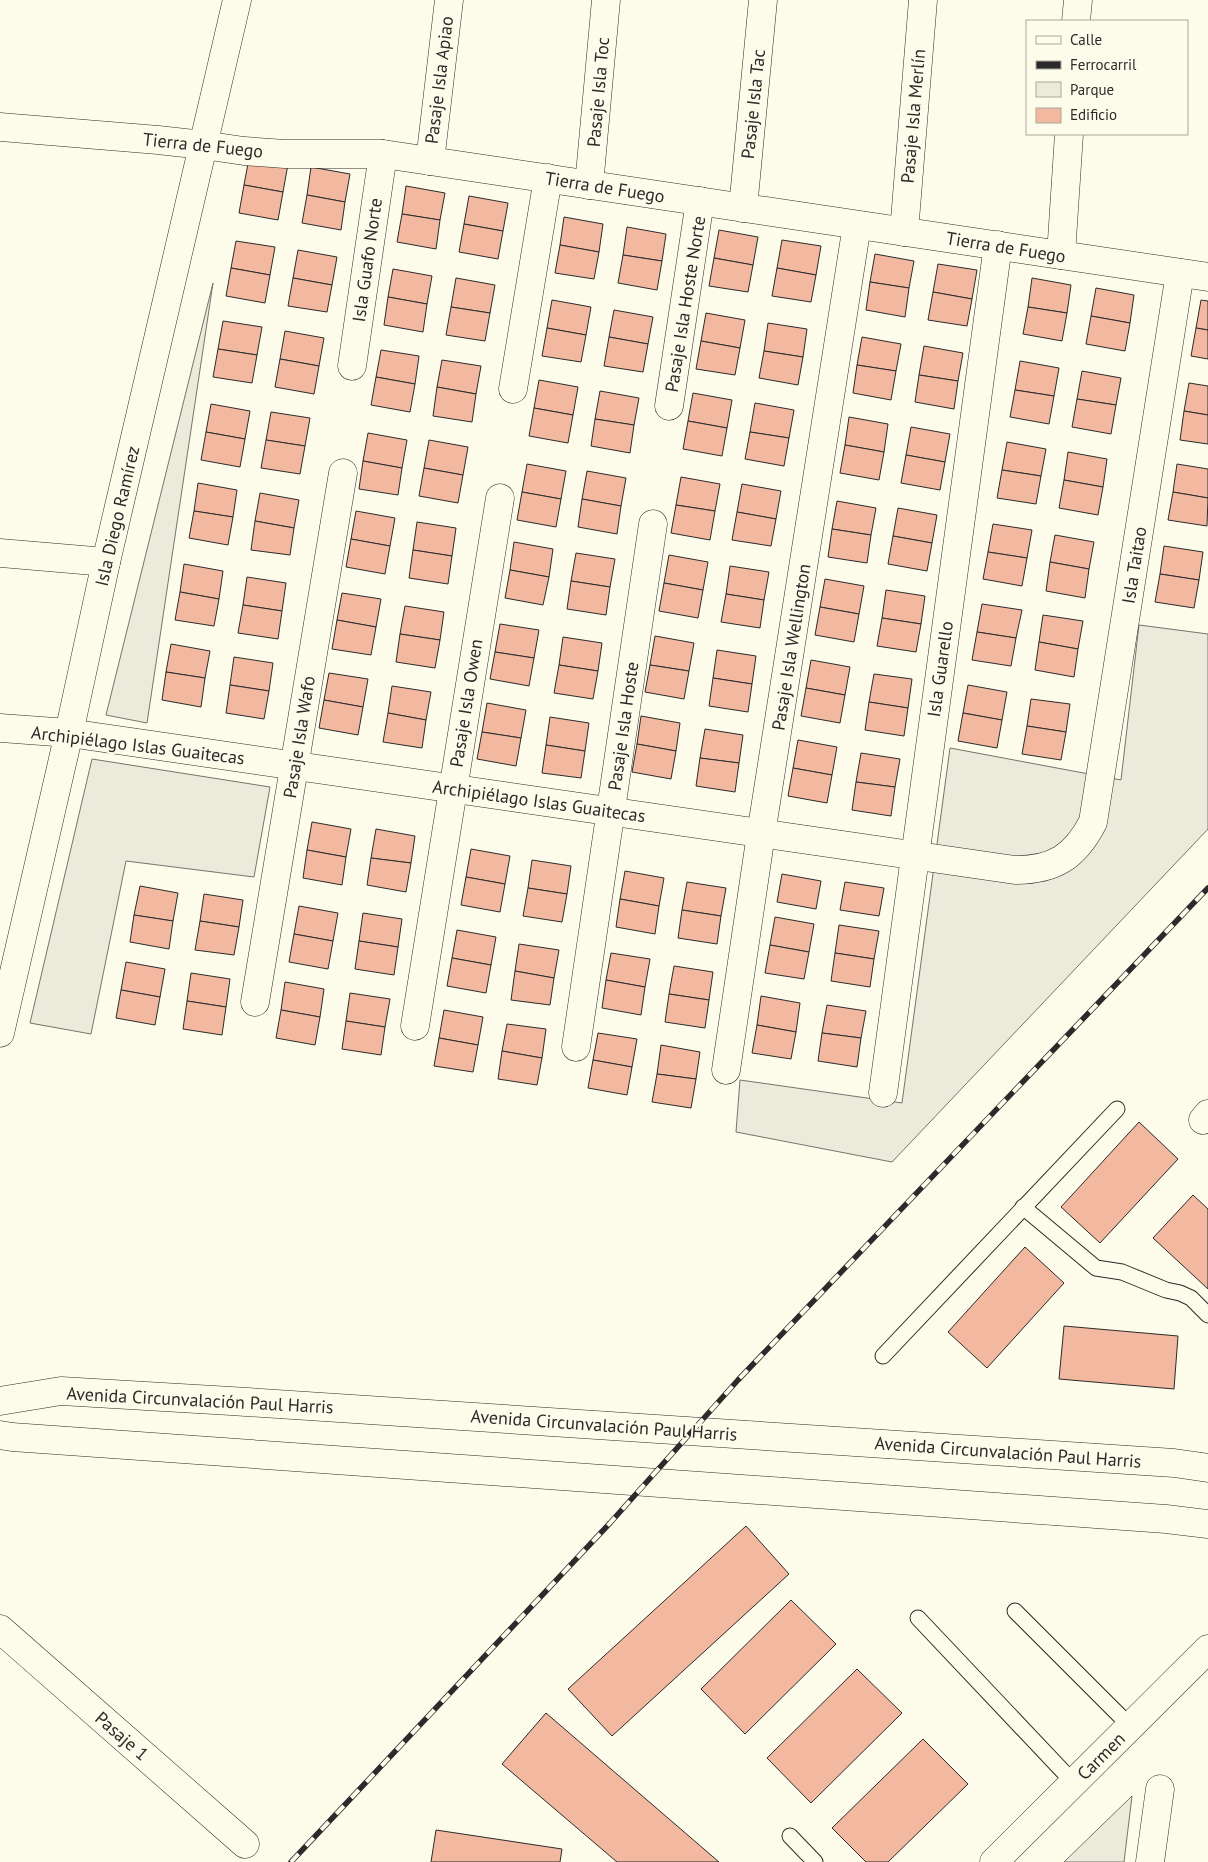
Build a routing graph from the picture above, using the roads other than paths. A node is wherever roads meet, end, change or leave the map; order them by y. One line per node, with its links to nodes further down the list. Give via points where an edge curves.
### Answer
1 (237, 0): 10 (street, Isla Diego Ramírez)
2 (449, 0): 12 (street, Pasaje Isla Apiao)
3 (606, 0): 14 (street, Pasaje Isla Toc)
4 (763, 0): 16 (street, Pasaje Isla Tac)
5 (923, 0): 18 (street, Pasaje Isla Merlín)
6 (1078, 0): 7 (street)
7 (1076, 20)
8 (0, 127): 10 (street, Tierra de Fuego)
9 (1069, 135): 20 (street)
10 (203, 145): 11 (street, Tierra de Fuego, via 285,154); 30 (street, Isla Diego Ramírez)
11 (383, 154): 12 (street, Tierra de Fuego); 23 (street, Isla Guafo Norte)
12 (430, 161): 13 (street, Tierra de Fuego)
13 (548, 178): 14 (street, Tierra de Fuego); 24 (street)
14 (589, 185): 15 (street, Tierra de Fuego)
15 (700, 201): 16 (street, Tierra de Fuego); 25 (street, Pasaje Isla Hoste Norte)
16 (743, 208): 17 (street, Tierra de Fuego)
17 (857, 225): 18 (street, Tierra de Fuego); 36 (street, Pasaje Isla Wellington)
18 (904, 232): 19 (street, Tierra de Fuego)
19 (998, 245): 20 (street, Tierra de Fuego); 38 (street, Isla Guarello)
20 (1061, 255): 21 (street, Tierra de Fuego)
21 (1180, 272): 22 (street, Tierra de Fuego); 37 (street, Isla Taitao, via 1097,804 1085,838)
22 (1208, 277)
23 (352, 366)
24 (513, 389)
25 (670, 406)
26 (343, 472): 33 (street, Pasaje Isla Wafo)
27 (500, 498): 34 (street, Pasaje Isla Owen)
28 (653, 524): 35 (street, Pasaje Isla Hoste)
29 (0, 553): 30 (street)
30 (106, 562): 32 (street, Isla Diego Ramírez)
31 (0, 728): 32 (street, Archipiélago Islas Guaitecas)
32 (69, 733): 33 (street, Archipiélago Islas Guaitecas); 41 (street, Isla Diego Ramírez)
33 (294, 766): 34 (street, Archipiélago Islas Guaitecas); 39 (street, Pasaje Isla Wafo)
34 (452, 789): 35 (street, Archipiélago Islas Guaitecas); 40 (street, Pasaje Isla Owen)
35 (611, 812): 36 (street, Archipiélago Islas Guaitecas); 42 (street, Pasaje Isla Hoste)
36 (761, 834): 38 (street, Archipiélago Islas Guaitecas); 43 (street, Pasaje Isla Wellington)
37 (1073, 852): 38 (street, Archipiélago Islas Guaitecas, via 1046,867 1030,870)
38 (915, 856): 44 (street, Isla Guarello)
39 (255, 1002)
40 (415, 1026)
41 (0, 1033)
42 (576, 1048)
43 (726, 1070)
44 (883, 1093)
45 (1117, 1109): 46 (lane)
46 (1023, 1207): 47 (lane, via 1096,1268 1122,1272 1180,1293 1191,1298); 48 (lane)
47 (1208, 1315)
48 (883, 1356)
49 (0, 1401): 51 (street, Avenida Circunvalación Paul Harris, via 61,1391 1174,1463)
50 (0, 1435): 52 (street)
51 (1208, 1468)
52 (1208, 1524)
53 (1015, 1611): 57 (lane)
54 (918, 1618): 58 (lane)
55 (0, 1629): 61 (street, Pasaje 1)
56 (1208, 1649): 57 (street, Carmen)
57 (1130, 1727): 58 (street, Carmen)
58 (1074, 1783): 63 (street, Carmen)
59 (1160, 1789): 64 (street)
60 (790, 1836): 62 (lane)
61 (245, 1844)
62 (815, 1862)
63 (994, 1862)
64 (1150, 1862)

